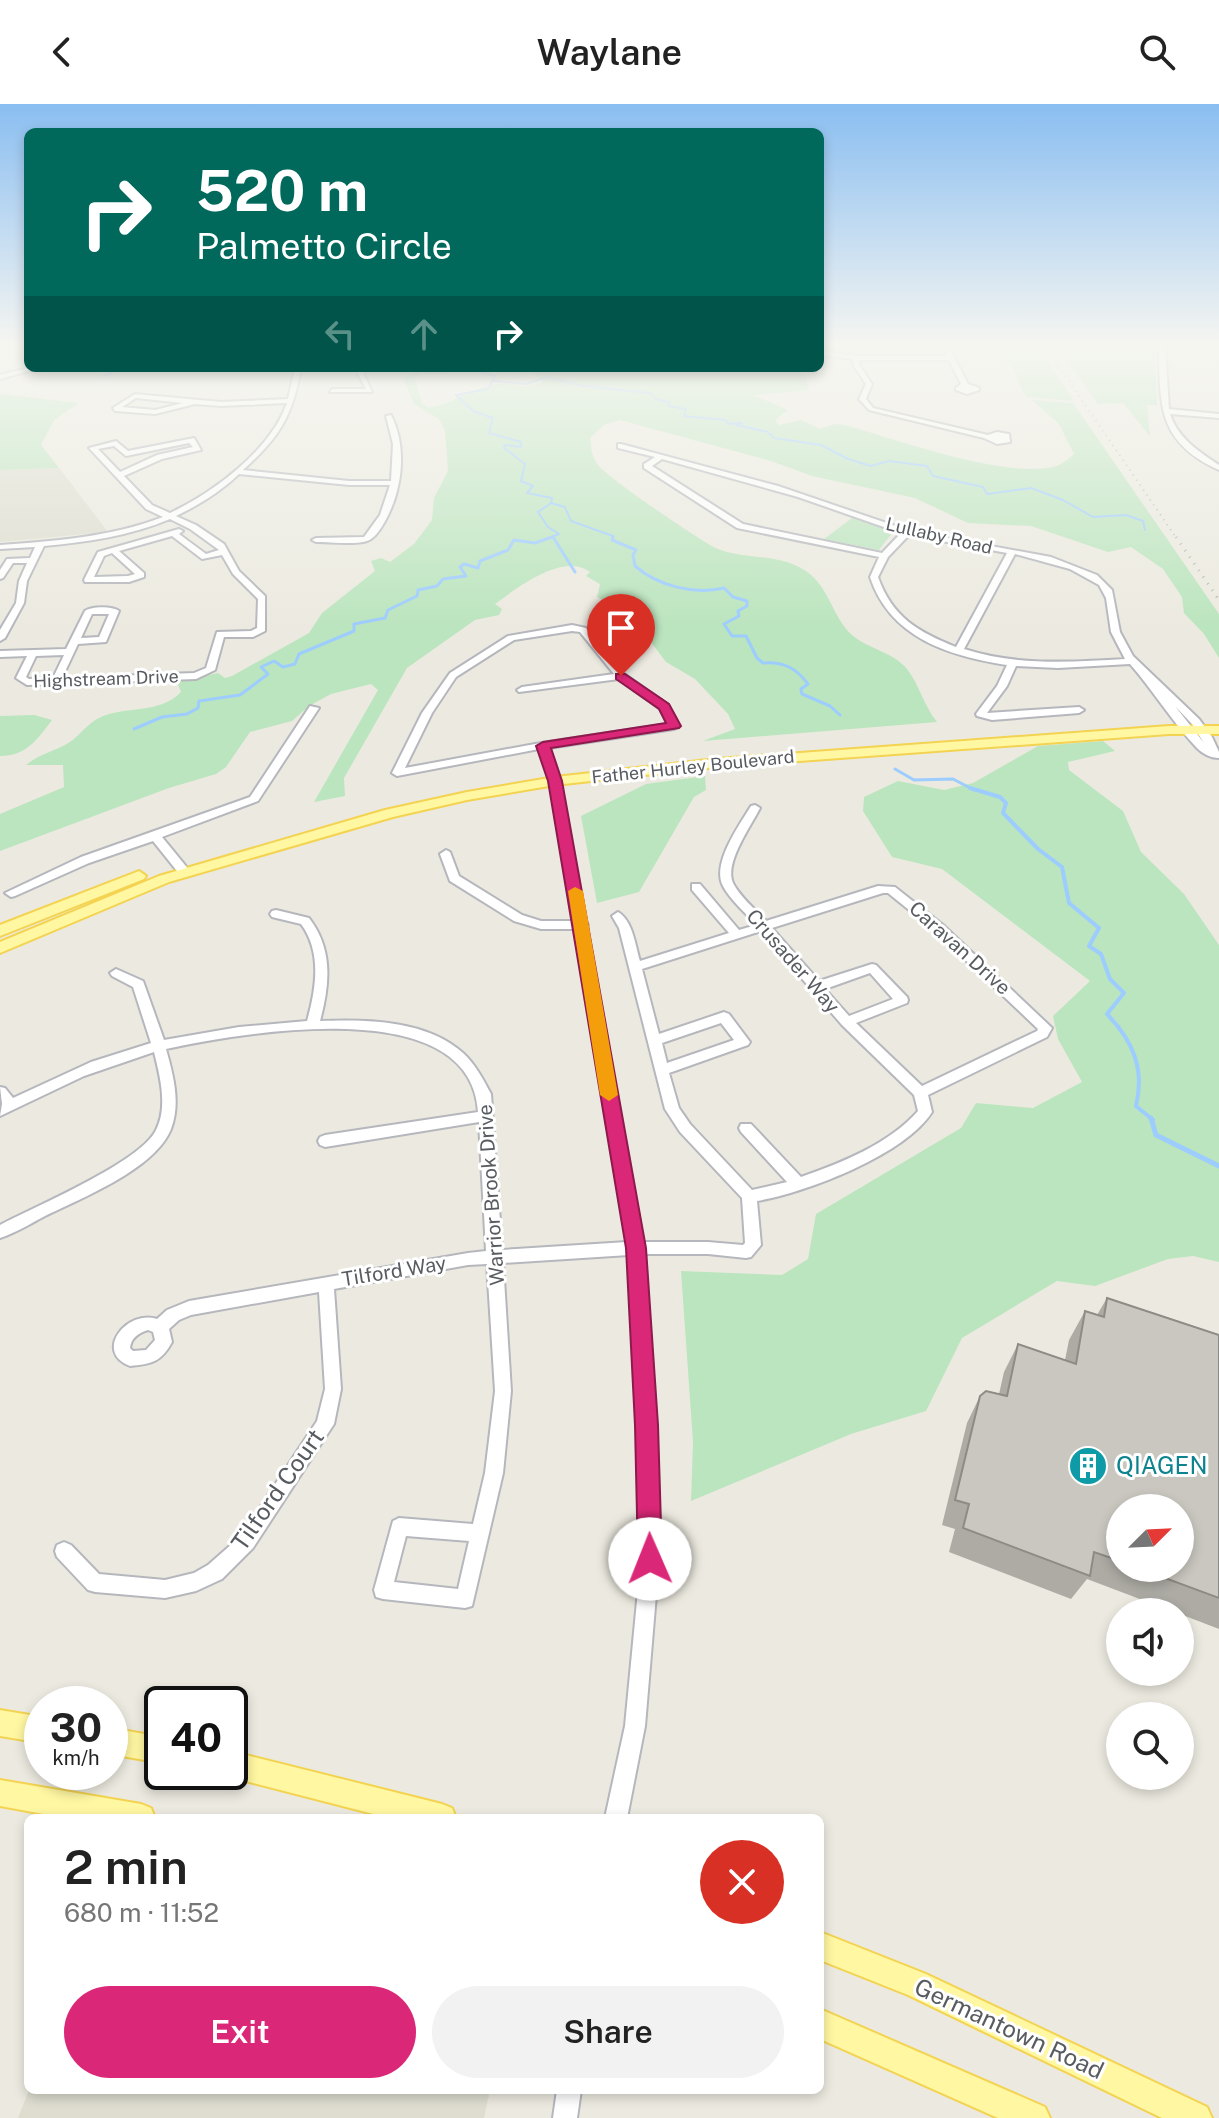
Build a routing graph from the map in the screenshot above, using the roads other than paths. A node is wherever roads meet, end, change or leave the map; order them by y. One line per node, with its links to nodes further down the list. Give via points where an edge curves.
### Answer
1 (269, 440): 9 (street)
2 (398, 440): 11 (street)
3 (1179, 440): 8 (street)
4 (621, 446): 6 (street, Lullaby Road)
5 (126, 454): 7 (street); 7 (street, via 116,443 93,448); 10 (street, via 191,440 198,448 160,457)
6 (661, 456): 14 (street, Lullaby Road); 22 (street, via 647,466 740,526)
7 (103, 459): 10 (street, Highstream Drive)
8 (1219, 468)
9 (238, 472): 11 (street); 12 (street, via 207,499)
10 (118, 476): 12 (street, Highstream Drive, via 149,507)
11 (395, 483): 16 (street, via 370,536)
12 (172, 518): 13 (street, Highstream Drive); 17 (street, via 117,535)
13 (193, 527): 15 (street); 20 (street, Highstream Drive)
14 (907, 532): 21 (street, Lullaby Road); 22 (street)
15 (173, 533): 19 (street); 20 (street, via 205,557)
16 (316, 540)
17 (40, 545): 18 (street); 23 (street)
18 (0, 547)
19 (113, 550): 19 (street, via 101,554 88,580 141,575)
20 (225, 551): 36 (street, Highstream Drive, via 236,572 262,598 262,629 220,634 210,670 196,676)
21 (1011, 553): 29 (street); 33 (street, Lullaby Road, via 1064,563 1108,588 1118,641)
22 (884, 556): 29 (street, via 874,577 890,612)
23 (33, 560): 24 (street, via 10,561); 25 (street)
24 (0, 576)
25 (23, 584): 26 (street); 27 (street, via 20,603)
26 (0, 585)
27 (0, 638)
28 (75, 641): 28 (street, via 89,611 115,611 103,640); 30 (street)
29 (959, 650): 34 (street)
30 (69, 652): 31 (street); 36 (street)
31 (33, 653): 32 (street, Highstream Drive); 36 (street, Highstream Drive, via 21,681)
32 (0, 654)
33 (1132, 661): 34 (street); 41 (street, Lullaby Road, via 1153,690)
34 (1013, 663): 39 (street, via 981,714)
35 (621, 676): 37 (street); 43 (street, via 664,707 674,726); 43 (street, via 578,628 511,638 444,683 397,773)
36 (56, 681)
37 (522, 690)
38 (314, 708): 47 (street, via 254,799)
39 (1079, 710)
40 (1219, 718): 41 (main road, Father Hurley Boulevard)
41 (1191, 724): 42 (main road, Father Hurley Boulevard); 44 (street, Lullaby Road, via 1202,747); 45 (main road, Father Hurley Boulevard)
42 (1219, 730)
43 (543, 746): 45 (street)
44 (1217, 758)
45 (554, 775): 49 (main road, Father Hurley Boulevard); 54 (street)
46 (755, 808): 55 (street, Crusader Way, via 728,859 726,878)
47 (155, 836): 49 (street); 51 (street)
48 (446, 854): 54 (street, via 454,878 518,918 541,925)
49 (180, 868): 56 (main road, Father Hurley Boulevard); 58 (main road, Father Hurley Boulevard)
50 (696, 887): 57 (street)
51 (11, 893)
52 (276, 914): 63 (street, via 305,921 316,937 322,973)
53 (618, 916): 59 (street)
54 (582, 925): 76 (street)
55 (763, 927): 57 (street, Caravan Drive); 61 (street, Crusader Way); 68 (street, Caravan Drive, via 891,890 1045,1028)
56 (0, 931)
57 (736, 934): 59 (street, Caravan Drive)
58 (0, 948)
59 (635, 967): 64 (street)
60 (116, 973): 65 (street, via 139,984)
61 (816, 987): 62 (street, Crusader Way); 62 (street, via 872,968 902,1000)
62 (847, 1022): 68 (street, Crusader Way)
63 (312, 1025): 65 (street, Warrior Brook Drive); 70 (street, Warrior Brook Drive, via 391,1027 436,1040 473,1071 484,1094)
64 (654, 1041): 66 (street); 66 (street, via 724,1017 743,1042)
65 (158, 1045): 69 (street, Warrior Brook Drive); 75 (street, via 169,1105 164,1131 155,1143 131,1163)
66 (662, 1070): 74 (street, via 678,1119)
67 (0, 1092): 69 (street)
68 (920, 1093): 73 (street, via 926,1105 920,1122)
69 (6, 1108)
70 (486, 1116): 72 (street); 77 (street, Warrior Brook Drive)
71 (746, 1128): 73 (street)
72 (325, 1141)
73 (799, 1185): 74 (street)
74 (749, 1196): 76 (street, via 753,1245 746,1252)
75 (0, 1232)
76 (636, 1248): 77 (street, Tilford Way); 88 (street, via 650,1559 635,1726)
77 (495, 1258): 78 (street, Tilford Way); 80 (street, Warrior Brook Drive, via 503,1391 494,1473)
78 (326, 1283): 79 (street, Tilford Way, via 189,1308); 81 (street, Tilford Court, via 333,1389 325,1424 247,1542 215,1572 165,1589 95,1583)
79 (160, 1327)
80 (480, 1533): 80 (street, Warrior Brook Drive, via 465,1599 383,1590 399,1527)
81 (64, 1551)
82 (0, 1723): 83 (main road)
83 (24, 1727)
84 (248, 1769): 87 (main road)
85 (0, 1793): 86 (main road)
86 (118, 1814)
87 (426, 1814)
88 (617, 1814)
89 (824, 1948): 94 (main road, Germantown Road, via 916,1984)
90 (824, 2026): 93 (main road)
91 (568, 2094): 92 (street)
92 (565, 2118)
93 (1034, 2118)
94 (1196, 2118)

